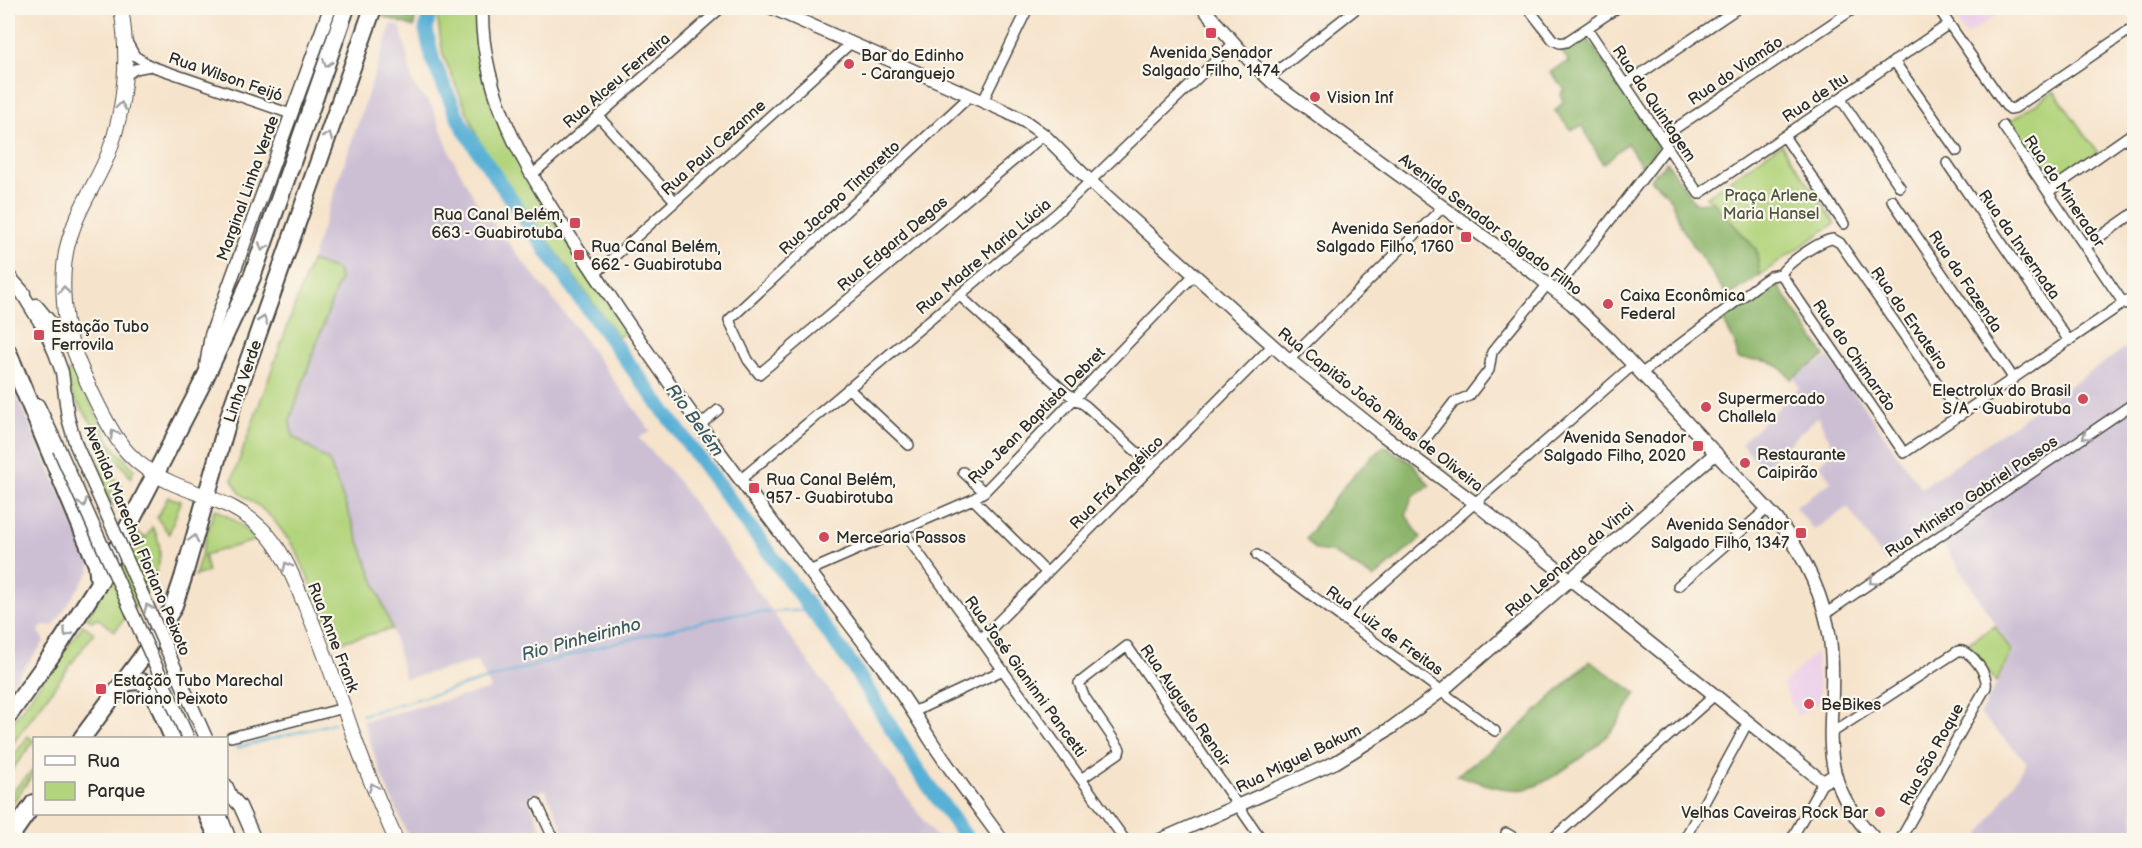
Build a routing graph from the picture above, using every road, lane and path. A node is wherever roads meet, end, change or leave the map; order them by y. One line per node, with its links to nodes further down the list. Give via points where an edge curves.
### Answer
1 (122, 8): 19 (main road, Rua Anne Frank)
2 (330, 8): 30 (street, Marginal Linha Verde)
3 (346, 8): 68 (highway, Linha Verde, one-way to 68, via 252,277)
4 (373, 8): 82 (highway, Linha Verde, one-way to 4, via 239,388)
5 (482, 8): 39 (street, via 490,75)
6 (721, 8): 31 (street, Rua Alceu Ferreira)
7 (772, 8): 20 (street, Rua Capitão João Ribas de Oliveira)
8 (1028, 8): 29 (street)
9 (1203, 8): 21 (street, Avenida Senador Salgado Filho)
10 (1357, 8): 25 (street)
11 (1528, 8): 18 (street, via 1553,40 1560,43)
12 (1617, 8): 18 (street)
13 (1738, 8): 26 (street)
14 (1855, 8): 36 (street, Rua do Viamão)
15 (1938, 8): 16 (street)
16 (1949, 24): 17 (street, via 2010,109); 22 (street, Rua de Itu)
17 (2134, 27)
18 (1587, 28): 26 (street, Rua da Quintagem)
19 (125, 38): 23 (street, Rua Wilson Feijó, via 135,56); 24 (main road, Rua Anne Frank)
20 (851, 43): 27 (street, Rua Capitão João Ribas de Oliveira); 45 (street, Rua Paul Cezanne)
21 (1234, 43): 25 (street, Avenida Senador Salgado Filho); 40 (street, Rua Madre Maria Lúcia)
22 (1894, 61): 28 (street, Rua de Itu); 37 (street)
23 (151, 66): 24 (street, Rua Wilson Feijó); 30 (street, Rua Wilson Feijó)
24 (125, 76): 62 (main road, Rua Anne Frank, one-way to 24, via 63,298 67,248 72,228 109,153)
25 (1268, 78): 46 (street, Avenida Senador Salgado Filho)
26 (1625, 84): 36 (street, Rua da Quintagem)
27 (970, 96): 29 (street, Rua Capitão João Ribas de Oliveira); 66 (street, Rua Jacopo Tintoretto, via 729,320)
28 (1840, 98): 35 (street, Rua de Itu); 41 (street)
29 (983, 102): 34 (street, Rua Capitão João Ribas de Oliveira)
30 (291, 114): 68 (street, Marginal Linha Verde, via 211,335)
31 (598, 116): 39 (street, Rua Alceu Ferreira); 45 (street)
32 (2002, 126): 42 (street, Rua do Minerador)
33 (2134, 132): 42 (street)
34 (1044, 135): 40 (street, Rua Capitão João Ribas de Oliveira); 66 (street, Rua Edgard Degas)
35 (1784, 136): 43 (street, Rua de Itu); 48 (street)
36 (1664, 142): 43 (street, Rua da Quintagem); 54 (street, Rua do Viamão)
37 (1957, 151)
38 (1947, 164): 59 (street, Rua da Invernada)
39 (532, 175): 50 (street)
40 (1090, 181): 53 (street, Rua Capitão João Ribas de Oliveira); 56 (street, Rua Madre Maria Lúcia)
41 (1900, 187)
42 (2048, 192): 49 (street, Rua do Minerador)
43 (1699, 195)
44 (1892, 200): 67 (street, Rua da Fazenda)
45 (675, 201): 50 (street, Rua Paul Cezanne)
46 (1443, 207): 54 (street, Avenida Senador Salgado Filho); 64 (street)
47 (2134, 213): 49 (street)
48 (1844, 224)
49 (2085, 247): 58 (street, Rua do Minerador)
50 (595, 274): 74 (street)
51 (1781, 274): 65 (street, via 1762,282); 73 (street, Rua do Ervateiro, via 1824,241 1833,239 1840,243); 73 (street, Rua do Chimarrão, via 1904,453)
52 (8, 275): 55 (street, Avenida Marechal Floriano Peixoto)
53 (1194, 275): 60 (street, Rua Capitão João Ribas de Oliveira); 70 (street, Rua Jean Baptista Debret)
54 (1552, 287): 65 (street, Avenida Senador Salgado Filho); 75 (street, Rua do Viamão, via 1492,351 1489,370 1469,396 1454,402)
55 (19, 288): 62 (street, Avenida Marechal Floriano Peixoto); 110 (street, Avenida Marechal Floriano Peixoto, one-way to 55, bridge, via 76,445 55,353)
56 (959, 295): 69 (street, Rua Madre Maria Lúcia); 70 (street)
57 (2134, 296): 58 (street)
58 (2124, 304): 59 (street)
59 (2069, 341): 67 (street)
60 (1272, 346): 64 (street, Rua Capitão João Ribas de Oliveira); 78 (street, Rua Frá Angélico)
61 (8, 348): 109 (street, Avenida Marechal Floriano Peixoto, one-way to 109, bridge, via 59,449)
62 (72, 348): 80 (main road, Rua Anne Frank, one-way to 62, via 135,460 119,441)
63 (8, 352): 92 (highway, via 97,565)
64 (1289, 360): 85 (street, Rua Capitão João Ribas de Oliveira)
65 (1637, 369): 77 (street, Avenida Senador Salgado Filho); 85 (street)
66 (759, 374)
67 (2014, 379): 73 (street)
68 (203, 382): 80 (highway, Linha Verde)
69 (848, 388): 76 (street); 81 (street, Rua Madre Maria Lúcia)
70 (1075, 398): 78 (street); 83 (street, Rua Jean Baptista Debret)
71 (2134, 403): 94 (street, Rua Ministro Gabriel Passos, one-way to 94)
72 (718, 410): 74 (street)
73 (1960, 416)
74 (699, 426): 81 (street)
75 (1424, 441)
76 (909, 445)
77 (1716, 453): 86 (street, Avenida Senador Salgado Filho); 91 (street, Rua Leonardo da Vinci)
78 (1152, 466): 90 (street, Rua Frá Angélico)
79 (963, 472): 83 (street)
80 (156, 474): 82 (main road, Rua Anne Frank); 92 (highway, Linha Verde)
81 (740, 480): 89 (street)
82 (198, 492): 98 (highway, Linha Verde, one-way to 82, via 172,608 183,578); 101 (main road, Rua Anne Frank, one-way to 82, via 316,630 279,550 241,511)
83 (984, 492): 84 (street, Rua Jean Baptista Debret)
84 (973, 500): 87 (street, Rua Jean Baptista Debret); 90 (street)
85 (1475, 503): 91 (street, Rua Capitão João Ribas de Oliveira); 95 (street)
86 (1768, 508): 93 (street); 94 (street, Avenida Senador Salgado Filho, via 1802,557)
87 (902, 530): 89 (street, Rua Jean Baptista Debret); 96 (street, Rua José Gianinni Pancetti)
88 (1257, 555): 95 (street, Rua Luiz de Freitas)
89 (809, 571): 102 (street)
90 (1047, 573): 96 (street, Rua Frá Angélico)
91 (1570, 579): 99 (street, Rua Leonardo da Vinci); 100 (street, Rua Capitão João Ribas de Oliveira)
92 (99, 583): 103 (highway, Linha Verde, one-way to 103)
93 (1678, 586)
94 (1825, 614): 106 (street, Avenida Senador Salgado Filho, via 1831,652)
95 (1342, 619): 99 (street, Rua Luiz de Freitas)
96 (981, 639): 97 (street, Rua José Gianinni Pancetti)
97 (1003, 670): 102 (street); 113 (street, Rua José Gianinni Pancetti)
98 (123, 684): 107 (highway, Linha Verde); 108 (highway, via 148,684)
99 (1443, 690): 105 (street, Rua Luiz de Freitas); 118 (street, Rua Miguel Bakum, via 1354,752)
100 (1715, 696): 104 (street, Rua Capitão João Ribas de Oliveira); 132 (street)
101 (344, 708): 111 (street); 125 (main road, Rua Anne Frank, one-way to 101)
102 (913, 712): 127 (street)
103 (8, 716)
104 (1749, 722): 114 (street, Rua Capitão João Ribas de Oliveira); 133 (street)
105 (1495, 731)
106 (1830, 734): 112 (street, Avenida Senador Salgado Filho); 136 (street, Rua São Roque, via 1958,651 1968,652 1987,681)
107 (83, 737)
108 (173, 737)
109 (188, 737)
110 (206, 737)
111 (231, 737)
112 (1835, 775): 114 (street); 135 (street, Avenida Senador Salgado Filho, via 1851,811)
113 (1081, 779): 118 (street, Rua Augusto Renoir, via 1120,749 1079,683 1127,646); 128 (street, Rua José Gianinni Pancetti)
114 (1823, 782): 134 (street)
115 (228, 789): 124 (street)
116 (537, 803): 126 (street)
117 (33, 804): 121 (highway)
118 (1238, 806): 129 (street, Rua Miguel Bakum); 130 (street, Rua Augusto Renoir)
119 (212, 816): 122 (highway); 123 (street)
120 (1506, 833): 131 (street)
121 (8, 840)
122 (219, 840)
123 (230, 840)
124 (255, 840)
125 (396, 840)
126 (554, 840)
127 (1002, 840)
128 (1125, 840)
129 (1160, 840)
130 (1262, 840)
131 (1518, 840)
132 (1551, 840)
133 (1684, 840)
134 (1791, 840)
135 (1876, 840)
136 (1900, 840)

